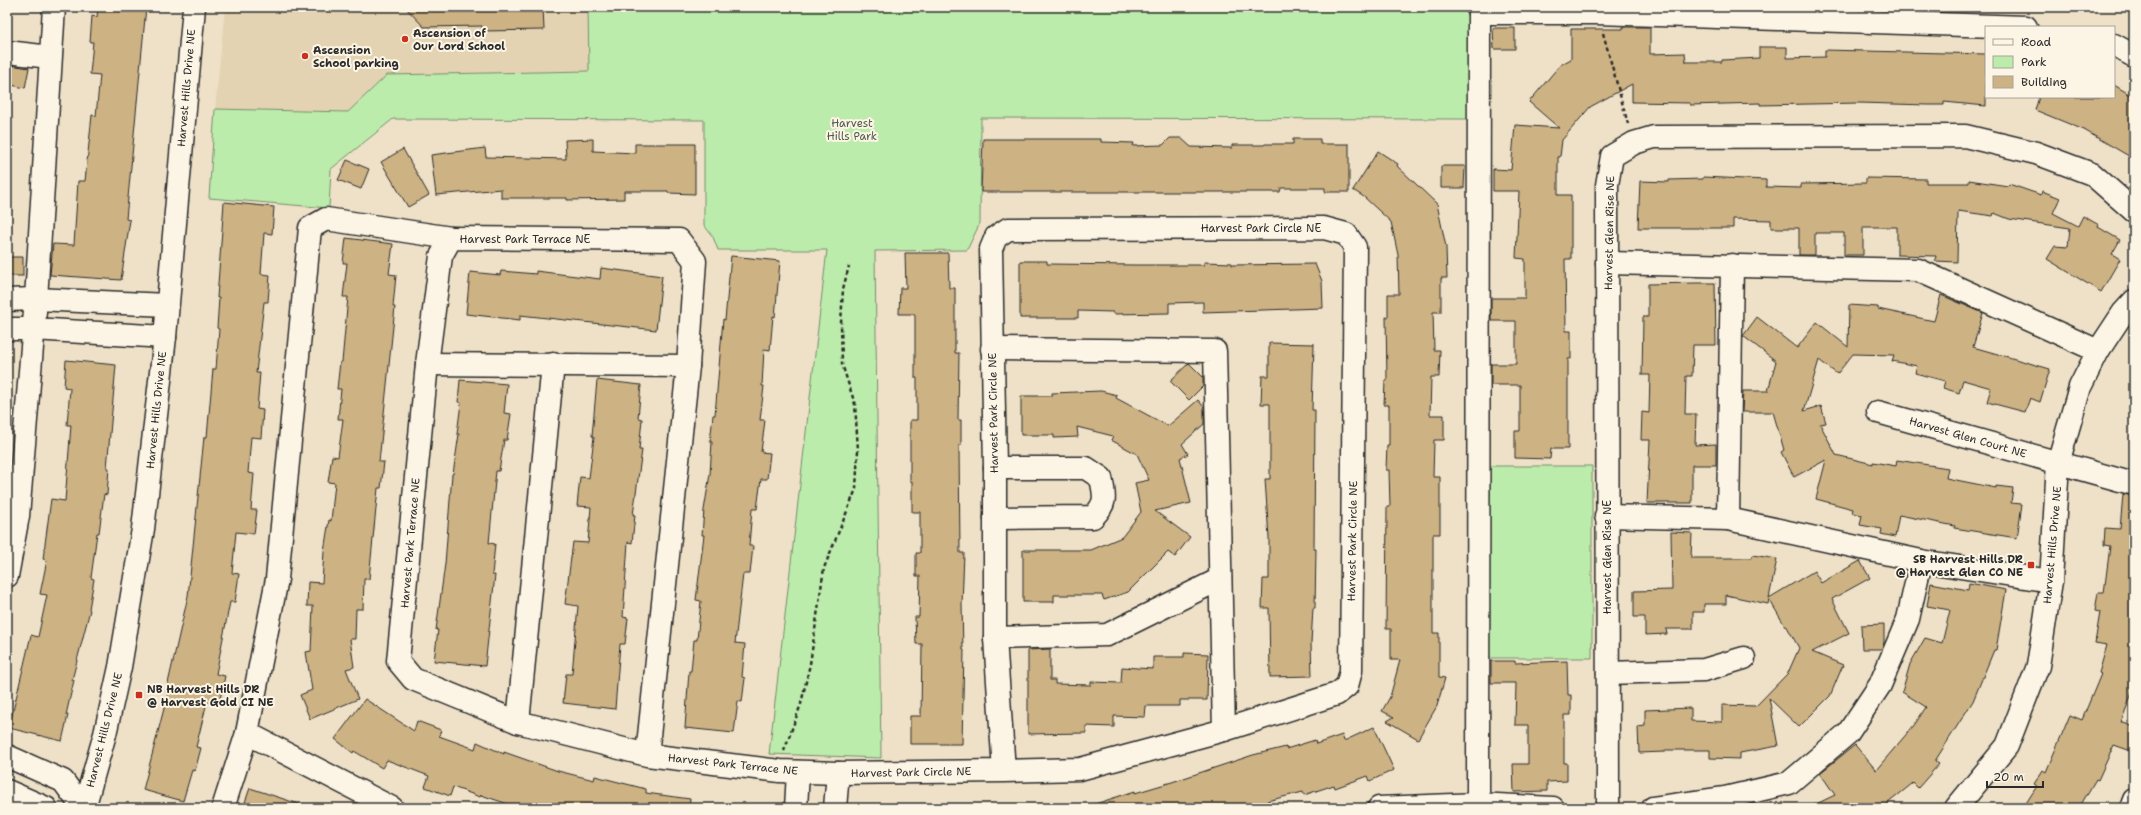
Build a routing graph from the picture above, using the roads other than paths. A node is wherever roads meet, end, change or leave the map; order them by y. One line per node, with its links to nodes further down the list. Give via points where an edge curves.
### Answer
1 (54, 7): 8 (street)
2 (194, 7): 16 (street, Harvest Hills Drive NE)
3 (1479, 10): 4 (street); 48 (street)
4 (1995, 26)
5 (2115, 46): 7 (street)
6 (7, 52): 8 (street)
7 (2134, 56)
8 (50, 57): 13 (street)
9 (2134, 211): 11 (street, Harvest Glen Rise NE, via 2092,174 2036,153 1965,136 1654,137 1634,143 1612,156 1607,185)
10 (451, 238): 22 (street, Harvest Park Terrace NE, via 441,256); 24 (street, Harvest Park Terrace NE, via 679,240 695,261); 41 (street, via 326,219 310,228 277,579)
11 (1608, 263): 12 (street); 29 (street, Harvest Glen Rise NE)
12 (1732, 265): 21 (street, via 1918,270); 31 (street)
13 (36, 299): 14 (street); 16 (street); 18 (street)
14 (7, 300)
15 (2134, 301): 21 (street, Harvest Hills Drive NE)
16 (167, 305): 19 (street, Harvest Hills Drive NE)
17 (7, 329): 18 (street)
18 (33, 329): 19 (street); 33 (street, via 18,516)
19 (165, 337): 50 (street, Harvest Hills Drive NE, via 133,598 105,734)
20 (992, 349): 27 (street, Harvest Park Circle NE); 34 (street, via 1215,351); 40 (street, Harvest Park Circle NE, via 991,249 996,237 1008,229 1324,228 1346,234 1355,247 1351,671 1347,686 1337,694)
21 (2098, 351): 26 (street, Harvest Hills Drive NE, via 2080,387)
22 (427, 364): 23 (street); 39 (street, Harvest Park Terrace NE, via 398,661 413,679)
23 (553, 364): 24 (street); 39 (street)
24 (688, 366): 42 (street, Harvest Park Terrace NE)
25 (1878, 412): 26 (street, Harvest Glen Court NE)
26 (2058, 463): 28 (street, Harvest Glen Court NE); 35 (street, Harvest Hills Drive NE)
27 (995, 468): 30 (street, Harvest Park Circle NE); 30 (street, via 1086,468 1101,478 1105,495 1103,507 1093,517)
28 (2134, 484)
29 (1606, 516): 31 (street); 38 (street, Harvest Glen Rise NE)
30 (995, 518): 36 (street, Harvest Park Circle NE)
31 (1728, 519): 32 (street)
32 (1921, 561): 35 (street); 58 (street, via 1908,618 1880,685 1848,733 1789,783 1725,798)
33 (7, 576)
34 (1220, 579): 36 (street, via 1107,635); 40 (street)
35 (2051, 581): 59 (street, Harvest Hills Drive NE, via 2038,666 2007,746)
36 (995, 638): 44 (street, Harvest Park Circle NE)
37 (1744, 658): 38 (street, via 1704,670)
38 (1608, 673): 57 (street, Harvest Glen Rise NE)
39 (518, 722): 42 (street, Harvest Park Terrace NE)
40 (1224, 730): 44 (street, Harvest Park Circle NE, via 1080,769)
41 (247, 733): 51 (street); 52 (street)
42 (647, 755): 45 (street, Harvest Park Terrace NE)
43 (7, 756): 50 (street, via 63,781)
44 (1004, 771): 45 (street, Harvest Park Circle NE)
45 (808, 772): 53 (street); 54 (street)
46 (7, 791): 49 (street)
47 (2134, 800): 60 (street)
48 (1478, 804): 55 (street); 56 (street)
49 (46, 808)
50 (84, 808)
51 (223, 808)
52 (392, 808)
53 (796, 808)
54 (835, 808)
55 (1379, 808)
56 (1553, 808)
57 (1608, 808)
58 (1653, 808)
59 (1956, 808)
60 (2131, 808)

